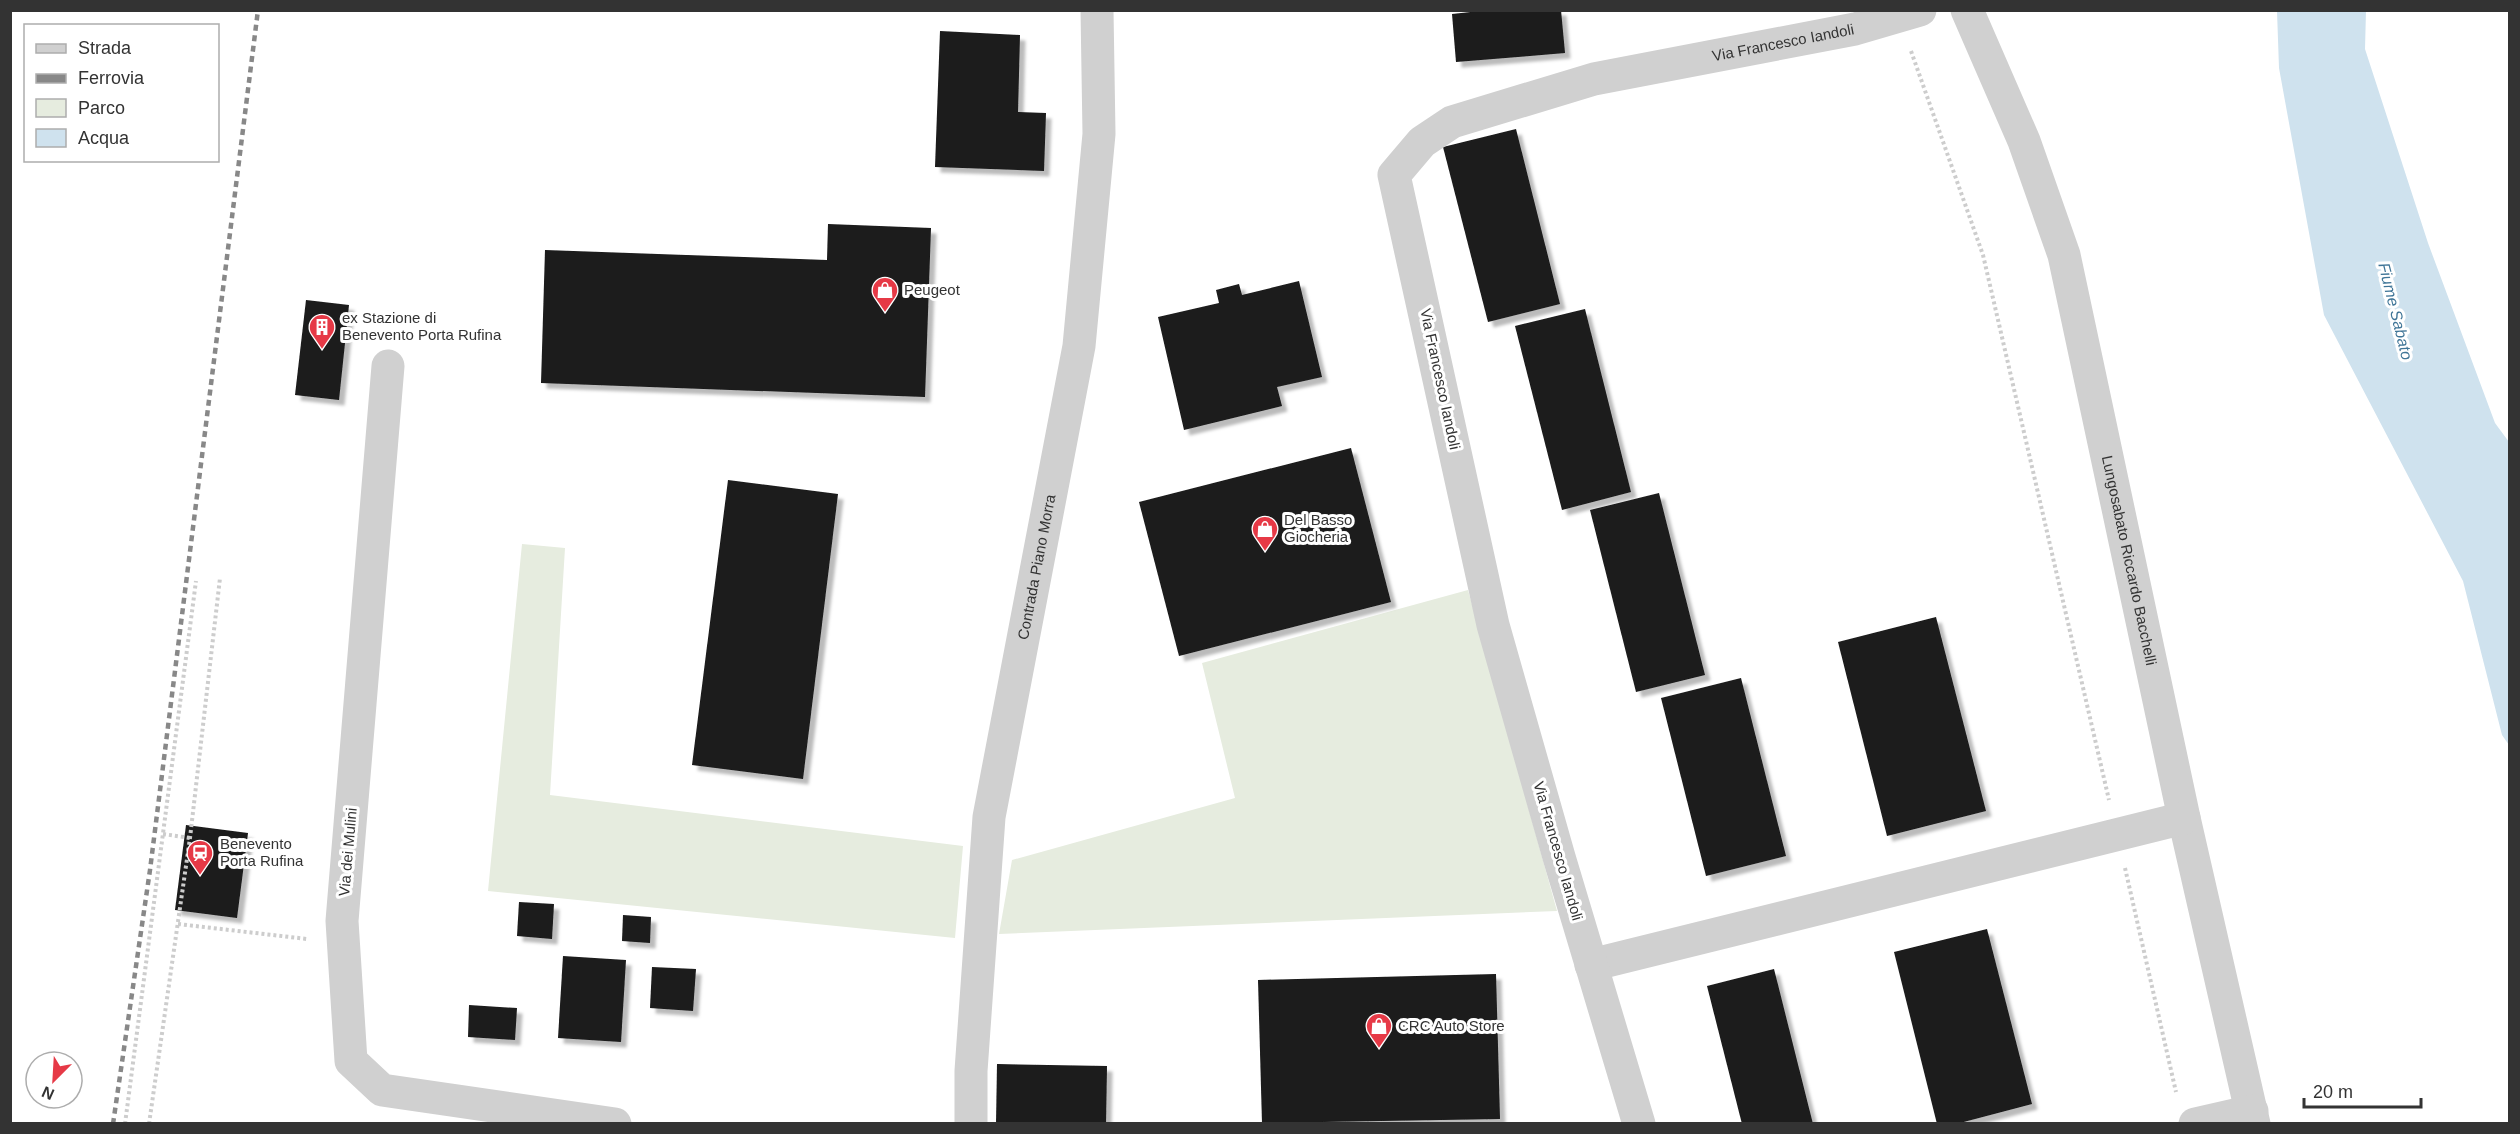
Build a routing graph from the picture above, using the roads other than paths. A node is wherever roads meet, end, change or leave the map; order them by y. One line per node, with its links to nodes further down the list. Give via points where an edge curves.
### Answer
1 (1097, 10): 10 (street, Contrada Piano Morra, via 1100,134 1078,346 989,817)
2 (1967, 10): 5 (street, Lungosabato Riccardo Bacchelli, via 2024,141 2064,255)
3 (1910, 13): 6 (street, Via Francesco Iandoli, via 1855,29 1594,79 1452,122 1422,142 1394,175 1493,625)
4 (388, 366): 9 (street, Via dei Mulini, via 342,921 351,1061 382,1090)
5 (2184, 818): 6 (street); 8 (street, Lungosabato Riccardo Bacchelli)
6 (1591, 965): 11 (street, Via Francesco Iandoli)
7 (2187, 1112): 8 (street)
8 (2253, 1117)
9 (615, 1124)
10 (970, 1124)
11 (1639, 1124)

